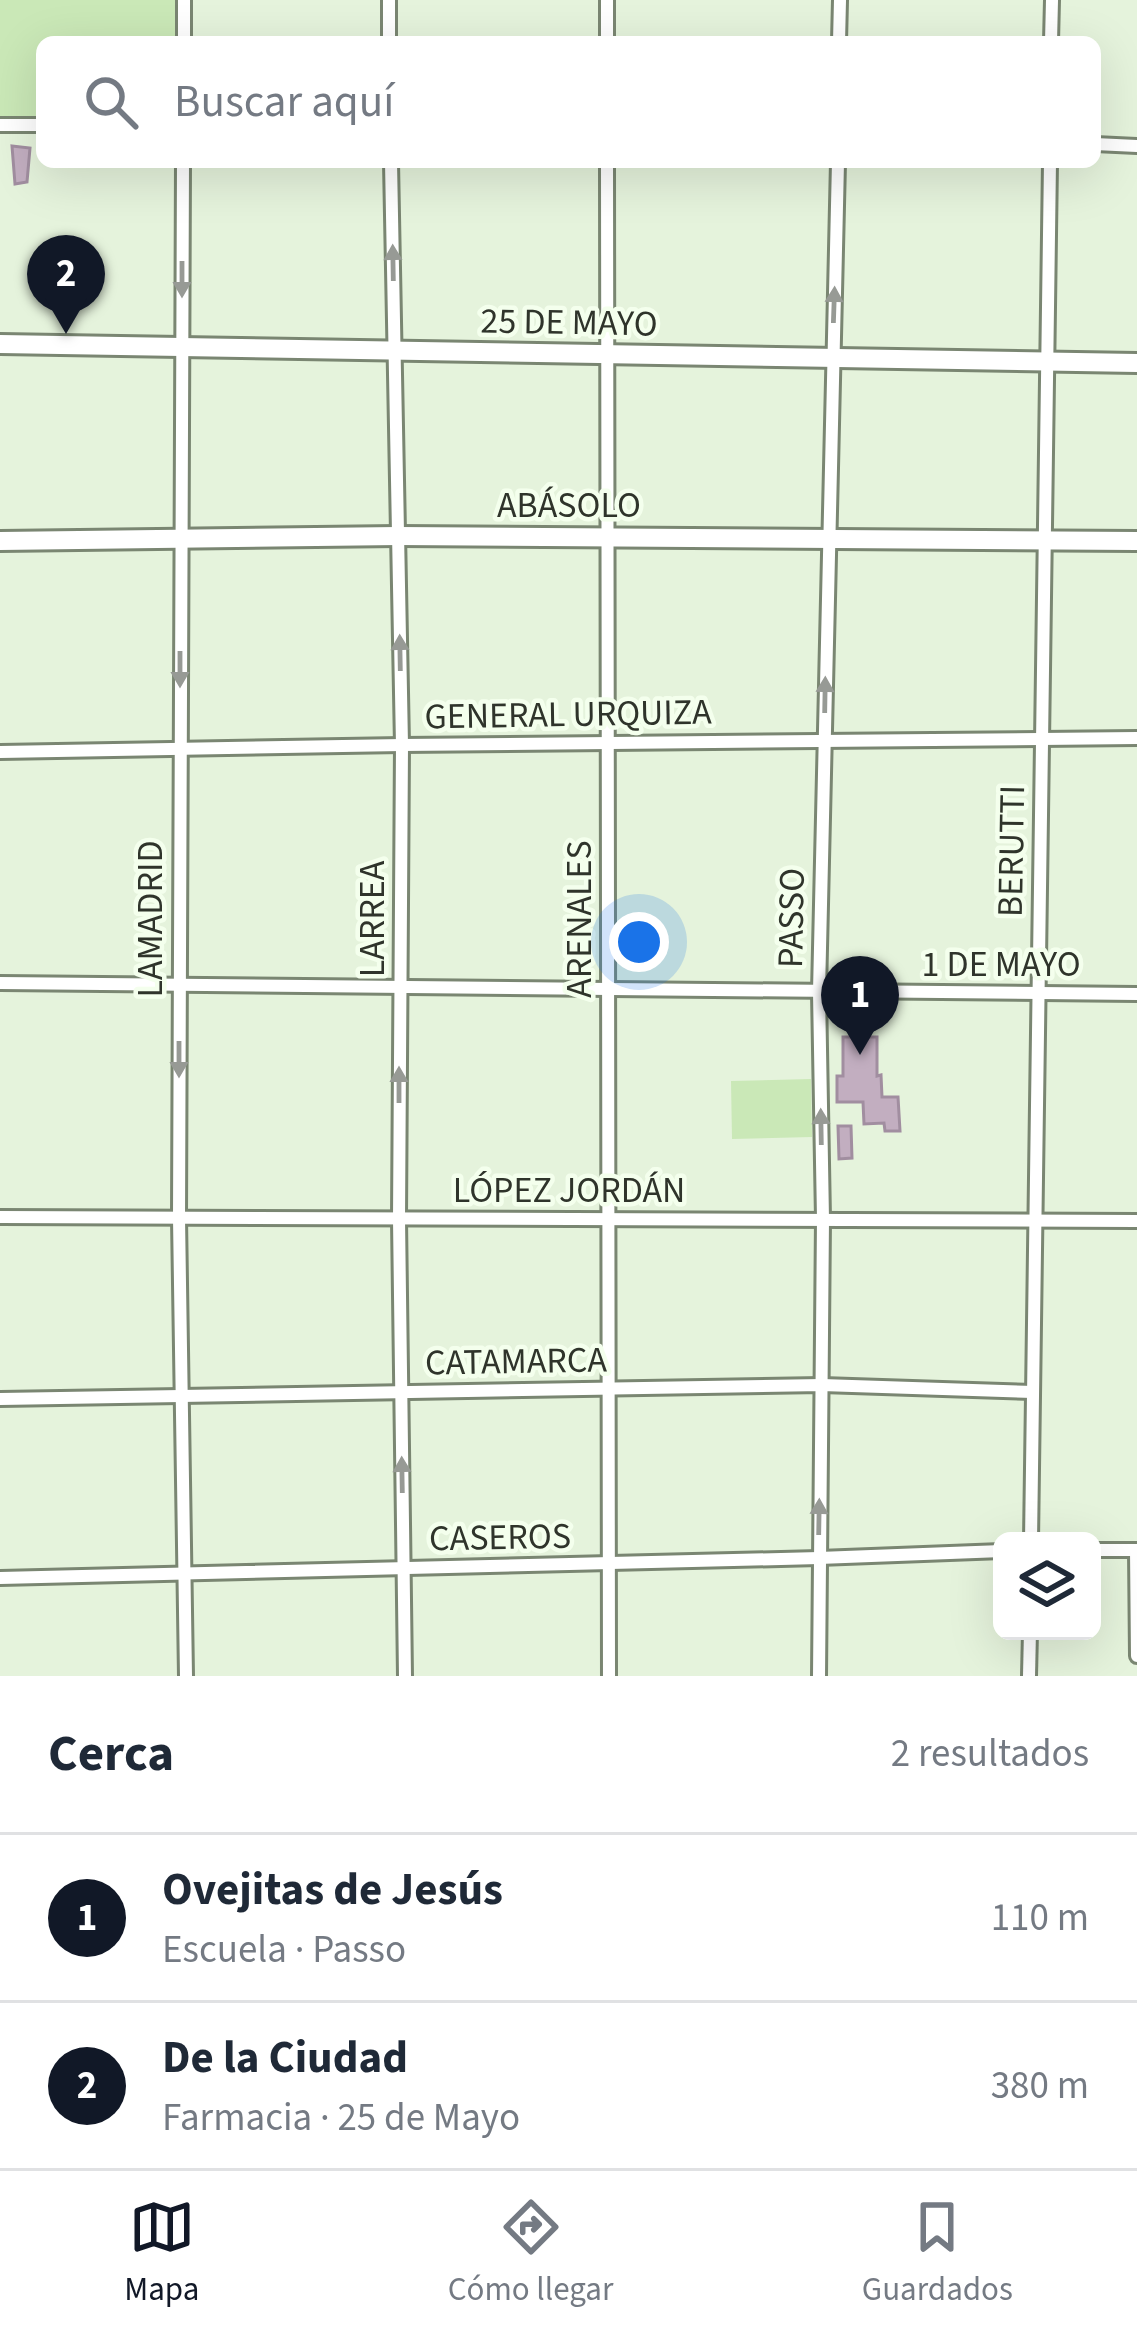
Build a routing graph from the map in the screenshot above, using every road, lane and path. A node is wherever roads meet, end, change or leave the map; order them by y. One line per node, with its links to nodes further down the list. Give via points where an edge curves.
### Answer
1 (184, 0): 6 (street)
2 (389, 0): 7 (street)
3 (607, 0): 8 (street)
4 (840, 0): 9 (street)
5 (1052, 0): 10 (street)
6 (184, 36)
7 (389, 36)
8 (607, 36)
9 (839, 36)
10 (1051, 36)
11 (0, 125): 12 (street)
12 (36, 125)
13 (1101, 144): 14 (street)
14 (1137, 146)
15 (183, 168): 21 (street, LAMADRID, one-way to 21)
16 (391, 168): 22 (street, LARREA, one-way to 16)
17 (607, 168): 23 (street, ARENALES)
18 (838, 168): 24 (street, PASSO, one-way to 18)
19 (1050, 168): 25 (street, BERUTTI)
20 (0, 344): 21 (street, 25 DE MAYO)
21 (182, 347): 22 (street, 25 DE MAYO); 29 (street, LAMADRID)
22 (394, 351): 23 (street, 25 DE MAYO); 27 (street, LARREA)
23 (607, 355): 24 (street, 25 DE MAYO); 28 (street, ARENALES)
24 (832, 359): 25 (street, 25 DE MAYO); 30 (street, PASSO)
25 (1047, 362): 26 (street, 25 DE MAYO); 31 (street, BERUTTI)
26 (1137, 363)
27 (398, 536): 28 (street, ABÁSOLO); 29 (street, ABÁSOLO); 38 (street, LARREA, one-way to 27)
28 (608, 538): 30 (street, ABÁSOLO); 37 (street, ARENALES)
29 (181, 539): 32 (street, ABÁSOLO); 39 (street, LAMADRID, one-way to 39)
30 (829, 539): 31 (street, ABÁSOLO); 36 (street, PASSO, one-way to 30)
31 (1045, 540): 33 (street, ABÁSOLO); 35 (street, BERUTTI)
32 (0, 541)
33 (1137, 541)
34 (1137, 738): 35 (street, GENERAL URQUIZA)
35 (1042, 739): 36 (street, GENERAL URQUIZA); 46 (street, BERUTTI)
36 (824, 741): 37 (street, GENERAL URQUIZA); 45 (street, PASSO)
37 (608, 743): 38 (street, GENERAL URQUIZA); 44 (street, ARENALES)
38 (402, 745): 39 (street, GENERAL URQUIZA); 43 (street, LARREA)
39 (179, 749): 40 (street, GENERAL URQUIZA); 42 (street, LAMADRID)
40 (0, 752)
41 (0, 983): 42 (street, 1 DE MAYO)
42 (179, 985): 43 (street, 1 DE MAYO); 49 (street, LAMADRID, one-way to 49)
43 (400, 988): 44 (street, 1 DE MAYO); 50 (street, LARREA, one-way to 43)
44 (608, 990): 45 (street, 1 DE MAYO); 51 (street, ARENALES)
45 (819, 992): 46 (street, 1 DE MAYO); 52 (street, PASSO, one-way to 45)
46 (1038, 994): 47 (street, 1 DE MAYO); 53 (street, BERUTTI)
47 (1137, 994)
48 (0, 1217): 49 (street, LÓPEZ JORDÁN)
49 (179, 1219): 50 (street, LÓPEZ JORDÁN); 59 (street, LAMADRID)
50 (398, 1219): 51 (street, LÓPEZ JORDÁN); 57 (street, LARREA)
51 (609, 1219): 52 (street, LÓPEZ JORDÁN); 56 (street, ARENALES)
52 (823, 1220): 53 (street, LÓPEZ JORDÁN); 55 (street, PASSO)
53 (1035, 1220): 54 (street, LÓPEZ JORDÁN); 58 (street, BERUTTI)
54 (1137, 1221)
55 (822, 1385): 56 (street, CATAMARCA); 58 (street, CATAMARCA); 65 (street, PASSO, one-way to 55)
56 (609, 1388): 57 (street, CATAMARCA); 66 (street, ARENALES)
57 (401, 1392): 59 (street, CATAMARCA); 67 (street, LARREA, one-way to 57)
58 (1033, 1392): 61 (street, BERUTTI)
59 (182, 1396): 60 (street, CATAMARCA); 68 (street, LAMADRID)
60 (0, 1399)
61 (1031, 1532)
62 (1101, 1550): 63 (street)
63 (1137, 1550): 71 (street)
64 (993, 1551): 65 (street, CASEROS)
65 (819, 1558): 66 (street, CASEROS); 75 (street, PASSO)
66 (609, 1564): 67 (street, CASEROS); 74 (street, ARENALES)
67 (404, 1569): 68 (street, CASEROS); 73 (street, LARREA)
68 (184, 1574): 69 (street, CASEROS); 72 (street, LAMADRID)
69 (0, 1579)
70 (1030, 1640): 76 (street)
71 (1137, 1656)
72 (186, 1676)
73 (405, 1676)
74 (609, 1676)
75 (819, 1676)
76 (1029, 1676)

